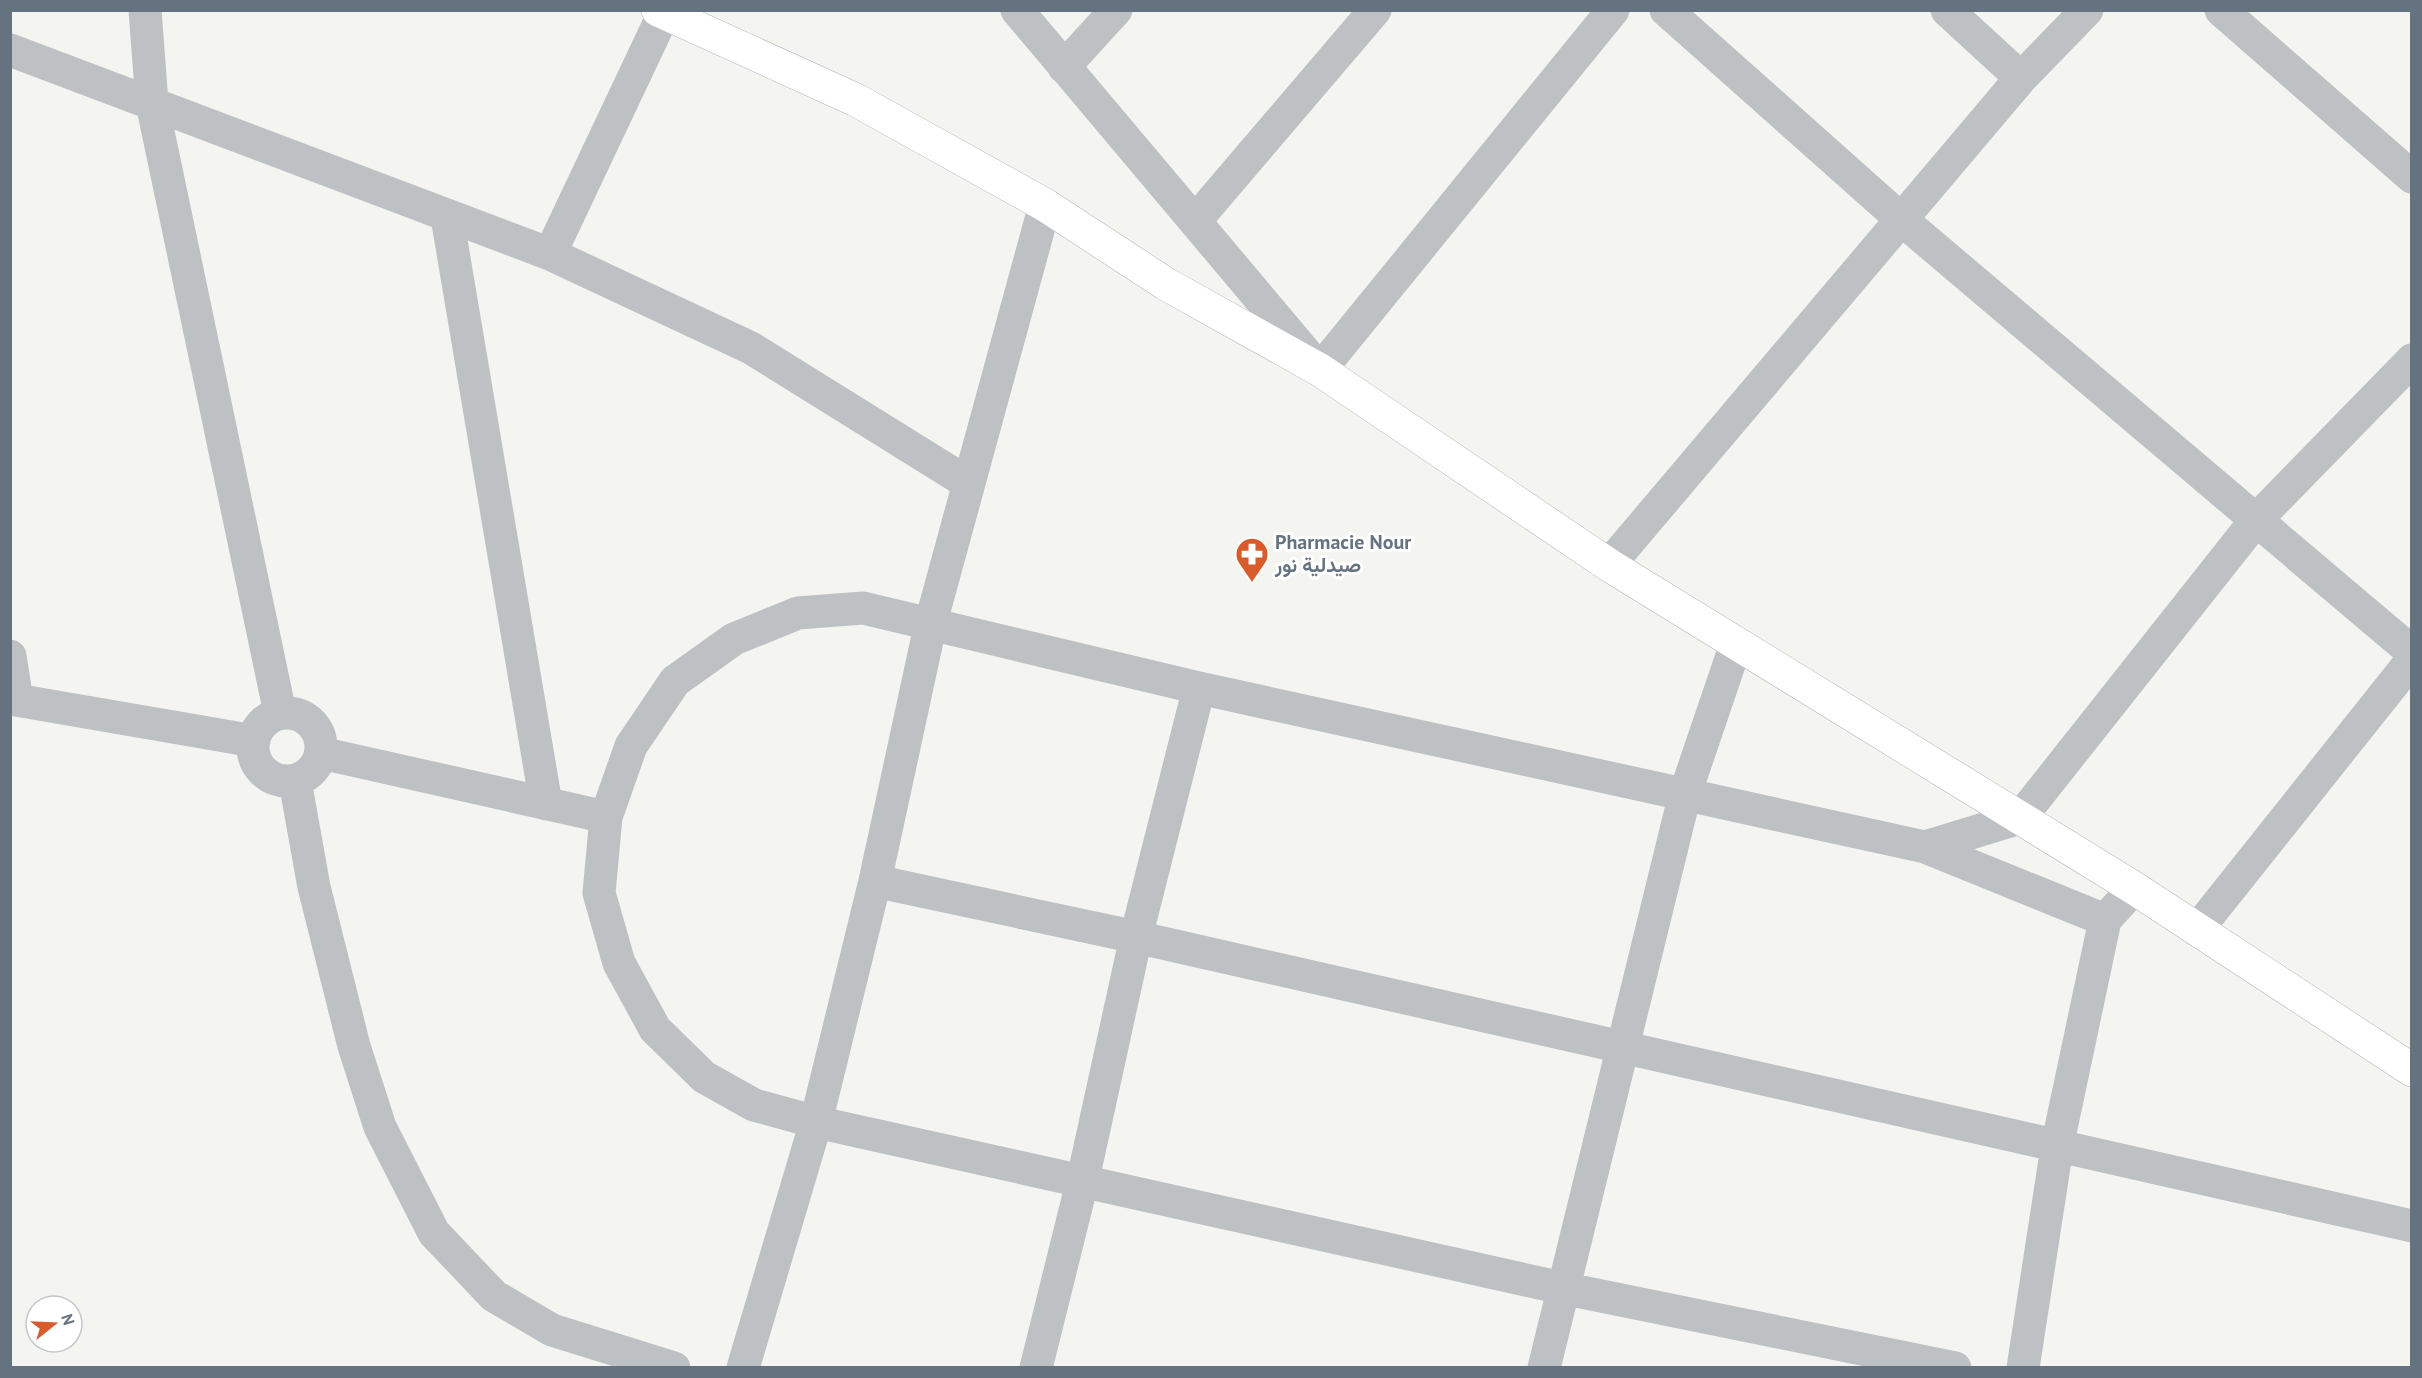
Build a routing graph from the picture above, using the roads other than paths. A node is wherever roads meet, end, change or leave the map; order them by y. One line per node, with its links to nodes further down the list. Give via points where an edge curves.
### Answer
1 (145, 10): 14 (street)
2 (1017, 10): 12 (street)
3 (1116, 10): 12 (street)
4 (1374, 10): 19 (street)
5 (1613, 10): 22 (street)
6 (1666, 10): 18 (street)
7 (1947, 10): 13 (street)
8 (2087, 10): 13 (street)
9 (2221, 10): 15 (street)
10 (661, 12): 16 (main road, via 856,100); 20 (street)
11 (10, 50): 14 (street)
12 (1064, 68): 19 (street)
13 (2021, 78): 18 (street)
14 (152, 103): 17 (street); 33 (street)
15 (2412, 177)
16 (1045, 205): 22 (main road, via 1166,284); 23 (street)
17 (447, 217): 20 (street); 38 (street)
18 (1902, 220): 24 (street); 25 (street)
19 (1195, 221): 22 (street)
20 (550, 254): 23 (street, via 751,348)
21 (2412, 360): 24 (street)
22 (1320, 370): 25 (main road)
23 (968, 483): 26 (street)
24 (2256, 520): 28 (street); 40 (street)
25 (1609, 565): 27 (main road)
26 (931, 622): 31 (street); 39 (street, via 863,608 798,613 735,639 675,681 631,746); 42 (street)
27 (1736, 644): 37 (street); 40 (main road)
28 (2412, 652)
29 (10, 656): 32 (street)
30 (2412, 660): 45 (street)
31 (1199, 688): 37 (street); 46 (street)
32 (14, 699): 34 (street)
33 (280, 713): 34 (street, via 258,729); 35 (street, via 293,713 315,727 321,739)
34 (254, 741): 36 (street, via 259,767 269,776)
35 (321, 753): 36 (street, via 307,775); 38 (street)
36 (295, 781): 54 (street, via 314,887 354,1046 380,1127 434,1233 494,1296 552,1330)
37 (1685, 794): 41 (street); 47 (street)
38 (546, 804): 39 (street)
39 (606, 817): 49 (street, via 599,893 619,963 655,1029 704,1077 754,1105)
40 (2020, 818): 41 (street); 43 (main road)
41 (1925, 847): 44 (street)
42 (875, 881): 46 (street); 49 (street)
43 (2134, 888): 44 (street); 45 (main road)
44 (2105, 920): 50 (street)
45 (2198, 930): 48 (main road)
46 (1136, 937): 47 (street); 51 (street)
47 (1622, 1048): 50 (street); 53 (street)
48 (2412, 1070)
49 (816, 1122): 51 (street); 55 (street)
50 (2057, 1147): 52 (street); 59 (street)
51 (1083, 1179): 53 (street); 56 (street)
52 (2412, 1226)
53 (1562, 1288): 57 (street); 58 (street)
54 (674, 1368)
55 (743, 1368)
56 (1036, 1368)
57 (1544, 1368)
58 (1955, 1368)
59 (2023, 1368)

